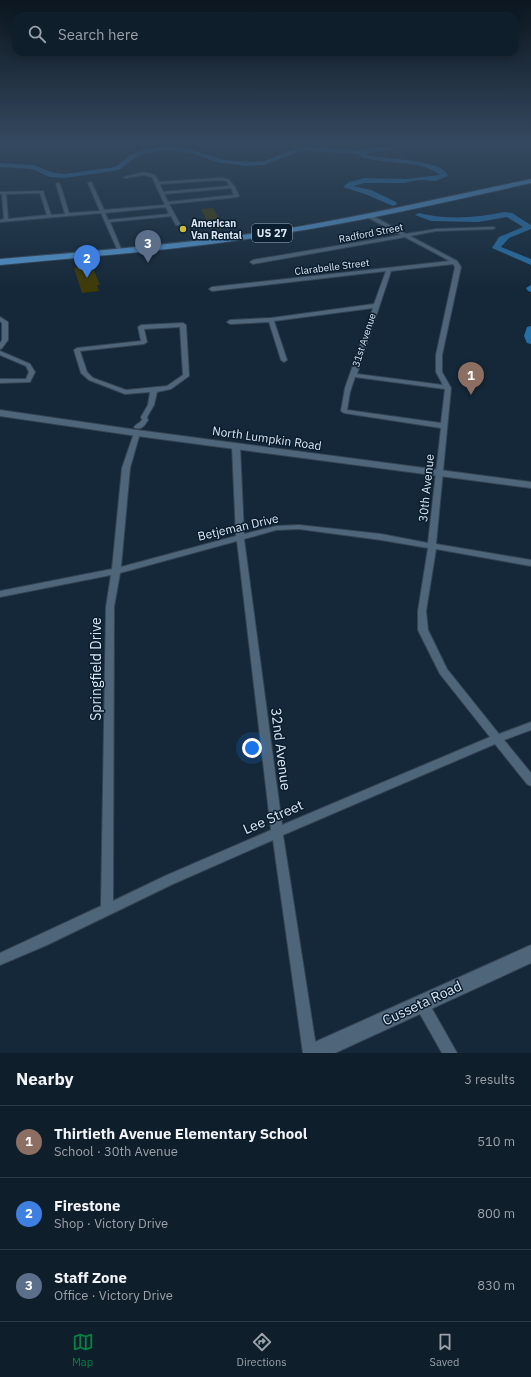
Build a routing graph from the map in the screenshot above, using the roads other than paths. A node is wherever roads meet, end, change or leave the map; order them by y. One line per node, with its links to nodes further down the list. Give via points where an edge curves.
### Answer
1 (36, 192): 9 (street)
2 (42, 192): 15 (street)
3 (60, 192): 13 (street)
4 (94, 192): 12 (street)
5 (172, 192): 10 (street)
6 (236, 192): 11 (street, via 238,196)
7 (476, 192): 16 (highway, US 27)
8 (507, 192): 19 (highway, US 27)
9 (2, 193): 17 (street)
10 (162, 193): 11 (street)
11 (167, 204): 12 (street); 14 (street)
12 (103, 211): 13 (street); 18 (street)
13 (67, 214): 15 (street)
14 (172, 215): 18 (street); 21 (street)
15 (49, 216): 17 (street)
16 (369, 216): 19 (street); 24 (highway, US 27, via 276,232)
17 (6, 220): 20 (street)
18 (107, 220): 24 (street)
19 (378, 220): 23 (street); 24 (highway, US 27, via 258,241)
20 (0, 221)
21 (178, 224)
22 (493, 228): 23 (street, Radford Street, via 436,230)
23 (406, 235): 26 (street, Radford Street); 27 (street)
24 (121, 253): 25 (highway, US 27); 28 (highway, US 27)
25 (0, 262)
26 (253, 262)
27 (455, 262): 29 (street, Clarabelle Street); 40 (street, via 458,266 439,355 439,372)
28 (0, 267)
29 (389, 269): 30 (street, Clarabelle Street); 31 (street, 31st Avenue)
30 (212, 290)
31 (376, 306): 33 (street); 38 (street, 31st Avenue)
32 (0, 319): 35 (street, via 5,322 5,340)
33 (271, 320): 34 (street); 37 (street)
34 (230, 322)
35 (0, 347)
36 (0, 353): 39 (street, via 28,365 32,372 28,381)
37 (284, 360)
38 (353, 375): 40 (street); 43 (street, 31st Avenue, via 344,397 344,411)
39 (0, 381)
40 (448, 388): 43 (street, 30th Avenue)
41 (154, 390): 41 (street, via 169,388 186,376 183,325 141,327 144,342 76,350 84,373 91,379 125,392); 44 (street, Springfield Drive, via 152,405)
42 (0, 413): 44 (street, North Lumpkin Road)
43 (444, 426): 46 (street, 30th Avenue)
44 (136, 431): 45 (street, North Lumpkin Road); 51 (street, Springfield Drive, via 126,468)
45 (236, 446): 46 (street, North Lumpkin Road); 48 (street, 32nd Avenue)
46 (440, 474): 47 (street, North Lumpkin Road); 49 (street, 30th Avenue)
47 (531, 485)
48 (240, 536): 49 (street, Betjeman Drive, via 276,528 299,527); 51 (street, Betjeman Drive); 56 (street, 32nd Avenue)
49 (432, 546): 50 (street, Betjeman Drive); 54 (street, 30th Avenue, via 422,611 423,630 443,671)
50 (531, 563)
51 (116, 571): 52 (street, Betjeman Drive); 57 (street, Springfield Drive, via 110,608)
52 (0, 594)
53 (531, 726): 54 (street, Lee Street)
54 (496, 739): 55 (street, 30th Avenue); 56 (street, Lee Street)
55 (531, 781)
56 (277, 831): 57 (street, Lee Street); 61 (street, 32nd Avenue)
57 (107, 908): 59 (street, Lee Street)
58 (531, 954): 60 (street, Cusseta Road)
59 (0, 959)
60 (422, 1004): 62 (street, Cusseta Road); 63 (street)
61 (310, 1053)
62 (313, 1053)
63 (450, 1053)

